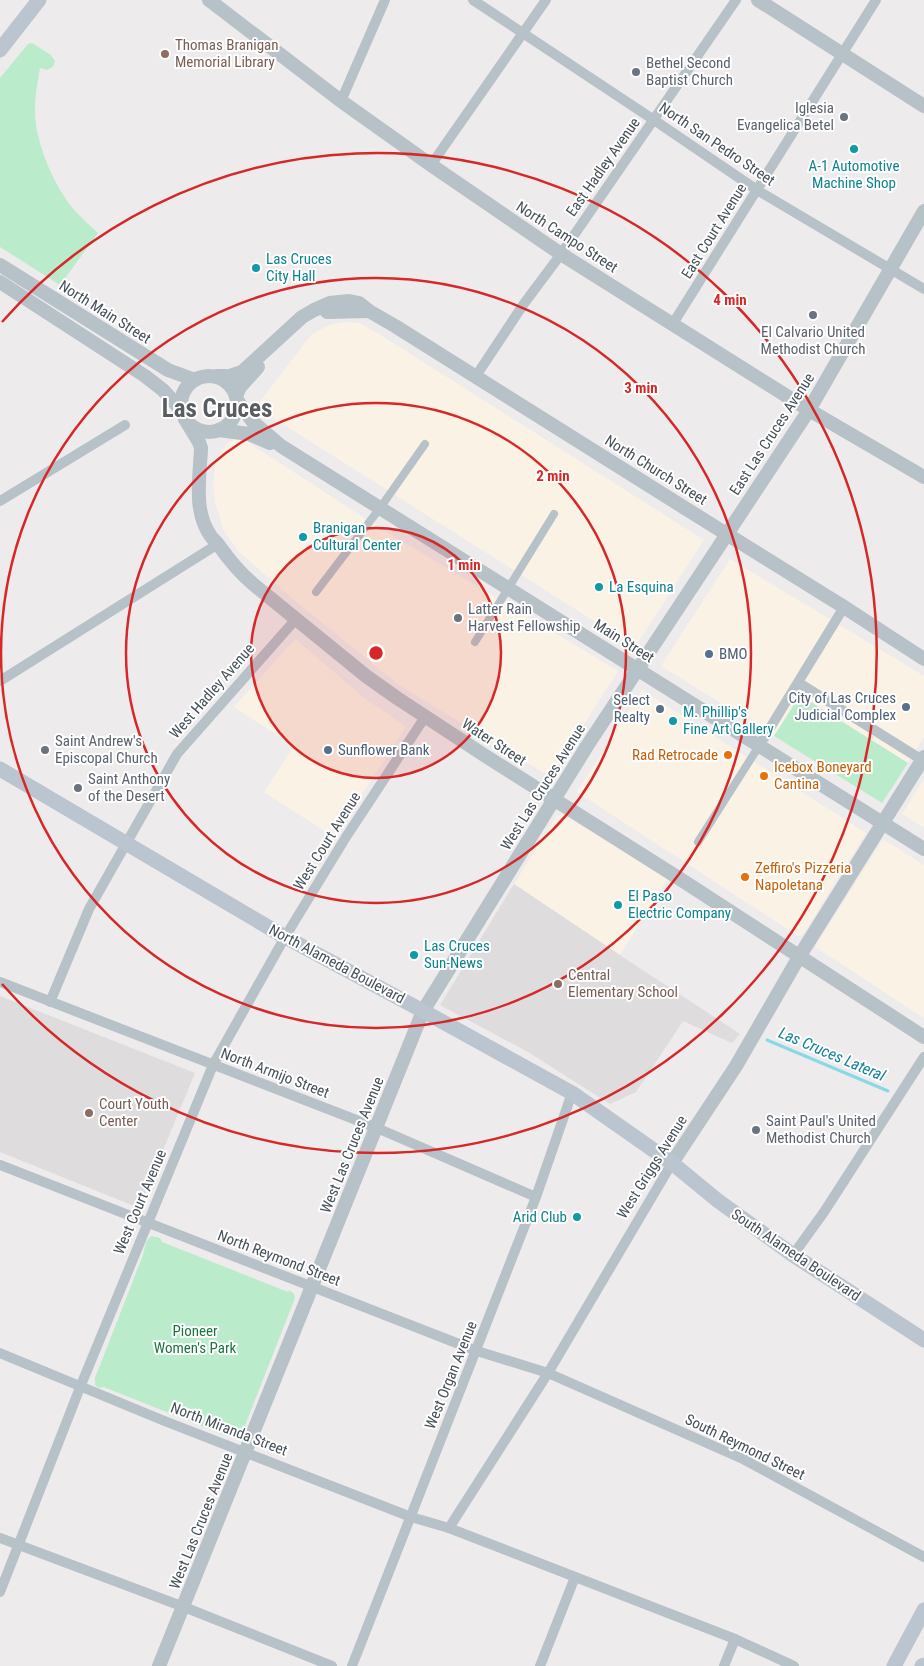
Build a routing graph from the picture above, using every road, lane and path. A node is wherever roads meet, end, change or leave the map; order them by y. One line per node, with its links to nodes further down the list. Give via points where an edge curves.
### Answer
1 (39, 0): 10 (main road)
2 (385, 0): 12 (street)
3 (473, 0): 9 (street, North San Pedro Street)
4 (546, 0): 9 (street)
5 (736, 0): 14 (street, East Hadley Avenue)
6 (758, 0): 11 (street)
7 (876, 0): 11 (street, East Court Avenue)
8 (212, 1): 12 (street, North Campo Street)
9 (523, 33): 14 (street, North San Pedro Street); 15 (street)
10 (0, 50)
11 (843, 54): 13 (street); 16 (street, East Court Avenue)
12 (341, 101): 15 (street, North Campo Street)
13 (924, 106)
14 (654, 120): 16 (street, North San Pedro Street); 18 (street, East Hadley Avenue)
15 (431, 165): 18 (street, North Campo Street)
16 (757, 190): 20 (street, North San Pedro Street); 24 (street, East Court Avenue)
17 (924, 211): 20 (street, East Las Cruces Avenue)
18 (561, 254): 24 (street, North Campo Street); 26 (street, East Hadley Avenue)
19 (0, 265): 27 (street, North Main Street, via 168,370)
20 (889, 268): 22 (street, North San Pedro Street); 29 (street, East Las Cruces Avenue)
21 (0, 282): 30 (street, North Main Street, via 145,376 163,390)
22 (924, 290)
23 (369, 311): 25 (street, North Church Street, via 349,301 330,303 314,310 285,331 242,372); 26 (street, North Church Street); 28 (street, North Church Street, via 329,311 309,321 256,369 240,387)
24 (672, 325): 29 (street, North Campo Street)
25 (217, 376): 27 (street); 28 (street, via 228,383)
26 (476, 376): 39 (street, North Church Street)
27 (195, 380): 30 (street, via 183,393)
28 (236, 398): 32 (street, via 235,415); 34 (street, Main Street, via 253,422)
29 (809, 410): 35 (street, North Campo Street); 39 (street, East Las Cruces Avenue)
30 (183, 415): 32 (street, via 198,430); 40 (street, Water Street, via 201,448 199,492 202,517 210,536)
31 (125, 425): 36 (street)
32 (217, 431): 34 (street, Main Street, via 249,434); 40 (street, Water Street, via 208,448 205,488 209,518 218,535)
33 (425, 444): 37 (street)
34 (280, 446): 37 (street, Main Street)
35 (923, 474)
36 (0, 501)
37 (380, 508): 41 (street, Main Street); 42 (street)
38 (554, 514): 41 (street)
39 (726, 534): 43 (street, North Church Street); 47 (street, East Las Cruces Avenue)
40 (218, 544): 44 (street, Water Street, via 237,570); 48 (street)
41 (508, 588): 45 (street); 47 (street, Main Street)
42 (316, 592)
43 (844, 607): 46 (street, North Church Street); 49 (street)
44 (296, 618): 50 (street, Water Street, via 366,676); 57 (street, West Hadley Avenue, via 177,754)
45 (475, 642)
46 (924, 659)
47 (638, 669): 51 (street, Main Street); 54 (street, West Las Cruces Avenue)
48 (0, 681)
49 (798, 683): 51 (street); 52 (street)
50 (426, 717): 54 (street, Water Street); 59 (street, West Court Avenue, via 346,837)
51 (759, 746): 55 (street, Main Street); 56 (street)
52 (923, 759): 55 (street, West Griggs Avenue)
53 (0, 769): 57 (main road, North Alameda Boulevard)
54 (554, 799): 60 (street, Water Street); 63 (street, West Las Cruces Avenue)
55 (883, 823): 58 (street, Main Street); 60 (street, West Griggs Avenue)
56 (698, 842)
57 (126, 843): 59 (main road, North Alameda Boulevard); 62 (street, West Hadley Avenue, via 89,909)
58 (924, 849)
59 (285, 937): 63 (main road, North Alameda Boulevard); 66 (street, West Court Avenue)
60 (799, 957): 64 (street, Water Street); 69 (street, West Griggs Avenue, via 736,1066)
61 (0, 982): 62 (street, North Armijo Street)
62 (50, 1002): 66 (street, North Armijo Street)
63 (423, 1010): 67 (main road, North Alameda Boulevard); 68 (street, West Las Cruces Avenue)
64 (924, 1037)
65 (924, 1058): 73 (street)
66 (214, 1065): 68 (street, North Armijo Street); 72 (street, West Court Avenue)
67 (572, 1093): 69 (main road, North Alameda Boulevard); 71 (street, West Organ Avenue)
68 (377, 1128): 71 (street, North Armijo Street); 74 (street, West Las Cruces Avenue)
69 (672, 1163): 73 (main road, South Alameda Boulevard); 78 (street, West Griggs Avenue)
70 (0, 1165): 72 (street, North Reymond Street)
71 (536, 1197): 76 (street, West Organ Avenue)
72 (147, 1224): 74 (street, North Reymond Street); 79 (street, West Court Avenue)
73 (793, 1256): 75 (main road, South Alameda Boulevard)
74 (311, 1287): 76 (street, North Reymond Street); 80 (street, West Las Cruces Avenue)
75 (924, 1340)
76 (477, 1351): 78 (street, North Reymond Street); 81 (street, West Organ Avenue)
77 (0, 1353): 79 (street, North Miranda Street)
78 (548, 1373): 82 (street, West Griggs Avenue); 85 (street, South Reymond Street, via 743,1459)
79 (81, 1385): 80 (street, North Miranda Street); 84 (street, West Court Avenue)
80 (246, 1452): 81 (street, North Miranda Street); 88 (street, West Las Cruces Avenue)
81 (411, 1516): 82 (street, North Miranda Street); 93 (street, West Organ Avenue)
82 (449, 1528): 86 (street, North Miranda Street)
83 (0, 1538): 84 (street)
84 (18, 1545): 87 (street, West Court Avenue); 88 (street)
85 (924, 1557)
86 (575, 1577): 90 (street, North Miranda Street); 94 (street)
87 (0, 1592)
88 (184, 1607): 91 (street, West Las Cruces Avenue); 92 (street)
89 (924, 1610): 97 (main road)
90 (735, 1639): 95 (street); 96 (street, North Miranda Street)
91 (160, 1666)
92 (332, 1666)
93 (352, 1666)
94 (540, 1666)
95 (724, 1666)
96 (794, 1666)
97 (894, 1666)

